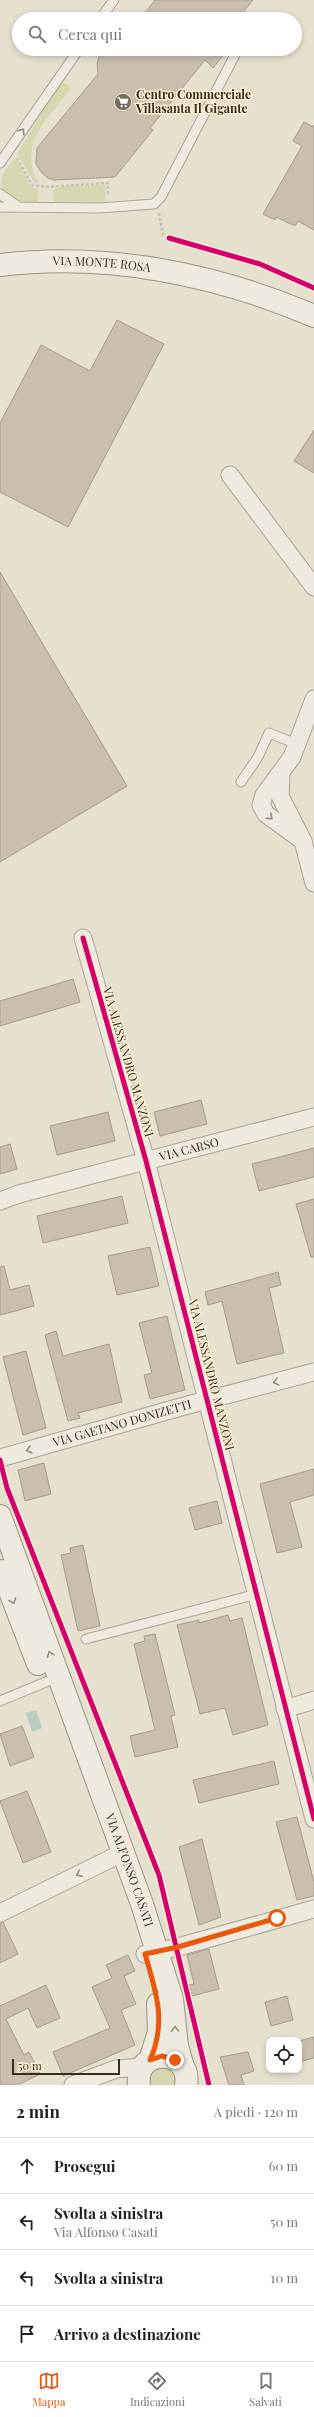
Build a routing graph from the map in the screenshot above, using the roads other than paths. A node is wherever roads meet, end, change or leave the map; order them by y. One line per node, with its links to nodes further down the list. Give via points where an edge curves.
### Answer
1 (114, 0): 2 (lane)
2 (105, 12)
3 (74, 56): 5 (lane, one-way to 3)
4 (234, 56): 7 (lane, via 161,197 154,204 109,207)
5 (0, 163)
6 (0, 194): 7 (lane)
7 (18, 206): 8 (lane)
8 (0, 207)
9 (0, 266): 10 (main road, VIA MONTE ROSA, via 72,262 170,271 256,294)
10 (314, 316)
11 (230, 475): 12 (street)
12 (314, 587)
13 (314, 699): 14 (street)
14 (297, 744): 15 (lane, via 269,733 258,757); 16 (street, via 282,774 280,796 303,841)
15 (240, 782)
16 (314, 883)
17 (83, 938): 19 (street, VIA ALESSANDRO MANZONI)
18 (314, 1117): 19 (street, VIA CARSO)
19 (146, 1161): 20 (street, VIA CARSO); 24 (street, VIA ALESSANDRO MANZONI)
20 (18, 1194): 21 (street, VIA CARSO); 22 (street, VIA CARSO)
21 (0, 1195)
22 (0, 1201)
23 (314, 1372): 24 (street, VIA GAETANO DONIZETTI, one-way to 24)
24 (207, 1400): 25 (street, VIA GAETANO DONIZETTI, one-way to 25); 28 (street, VIA ALESSANDRO MANZONI)
25 (0, 1458)
26 (0, 1516): 30 (main road, VIA ALFONSO CASATI, one-way to 26)
27 (0, 1564): 30 (main road, VIA ALFONSO CASATI, one-way to 30)
28 (257, 1594): 29 (lane); 33 (street, VIA ALESSANDRO MANZONI)
29 (86, 1639)
30 (52, 1680): 32 (lane); 35 (main road, VIA ALFONSO CASATI); 38 (main road, VIA ALFONSO CASATI, via 106,1803)
31 (314, 1700): 33 (street)
32 (0, 1701)
33 (285, 1709): 34 (street, VIA ALESSANDRO MANZONI)
34 (314, 1819)
35 (114, 1857): 37 (street, one-way to 37); 38 (main road, VIA ALFONSO CASATI)
36 (314, 1909): 38 (street)
37 (0, 1913)
38 (151, 1953): 39 (main road, VIA ALFONSO CASATI, via 160,2016 158,2041); 40 (main road, VIA ALFONSO CASATI, one-way to 38, via 175,2035 174,2009)
39 (144, 2071): 40 (main road, via 157,2057 168,2057 176,2060); 41 (street, via 116,2069); 42 (main road)
40 (185, 2080)
41 (73, 2085)
42 (123, 2085)

